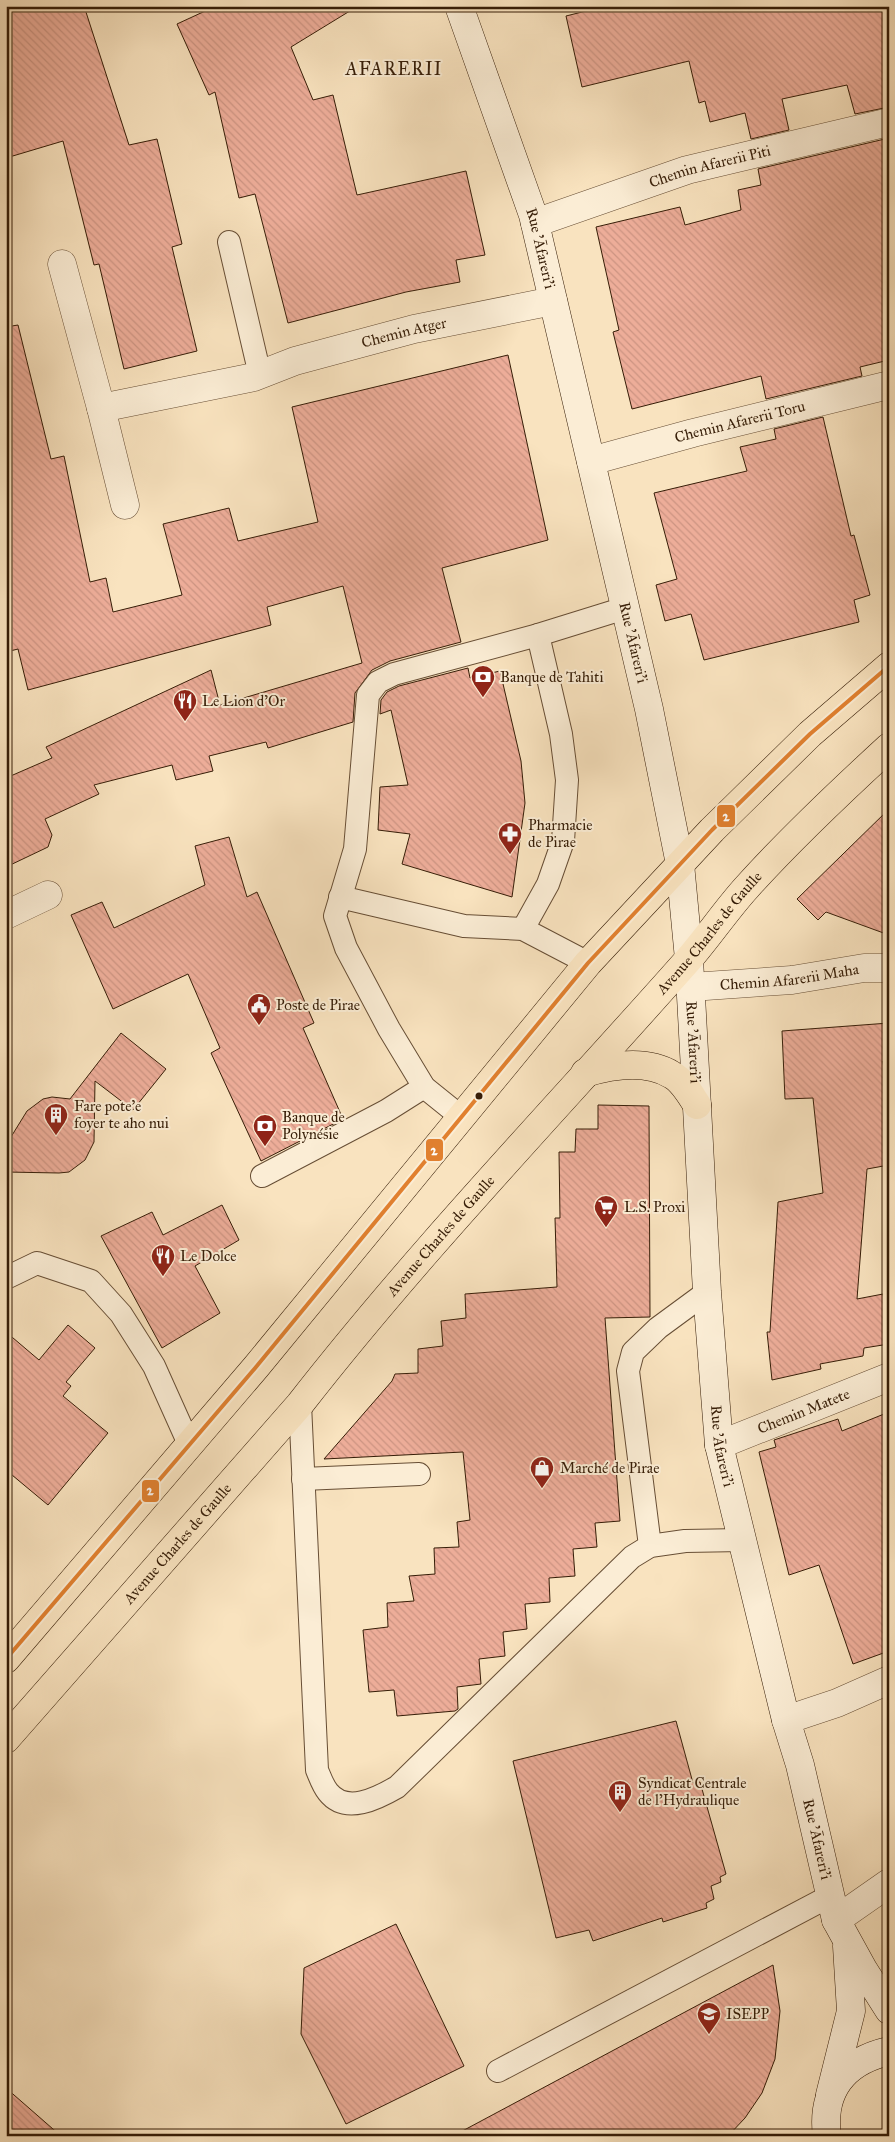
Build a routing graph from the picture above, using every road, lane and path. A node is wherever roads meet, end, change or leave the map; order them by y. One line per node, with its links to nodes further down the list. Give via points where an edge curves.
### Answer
1 (460, 6): 3 (main road, Rue 'Āfareri'i)
2 (889, 122): 3 (main road, Chemin Afarerii Piti, via 688,170)
3 (535, 223): 6 (main road, Rue 'Āfareri'i)
4 (229, 242): 7 (lane)
5 (62, 264): 9 (main road)
6 (553, 301): 7 (main road, Chemin Atger, via 414,329 295,361); 10 (main road, Rue 'Āfareri'i)
7 (260, 375): 9 (main road, Chemin Atger)
8 (889, 385): 10 (main road, Chemin Afarerii Toru)
9 (101, 408): 11 (main road)
10 (591, 461): 12 (main road, Rue 'Āfareri'i)
11 (125, 504)
12 (625, 608): 13 (lane); 16 (main road, Rue 'Āfareri'i)
13 (538, 635): 18 (lane, via 394,674 373,688 368,695 365,715 355,849); 20 (lane, via 561,734 567,780 563,841 548,884)
14 (889, 666): 16 (main road, via 810,734)
15 (889, 747): 21 (main road, Avenue Charles de Gaulle, via 746,888)
16 (680, 864): 21 (main road, Rue 'Āfareri'i); 22 (main road)
17 (48, 895): 19 (main road)
18 (340, 897): 20 (lane, via 464,926); 26 (lane, via 335,916 346,948)
19 (6, 915)
20 (523, 929): 22 (lane)
21 (689, 959): 24 (main road, Rue 'Āfareri'i); 25 (main road, Avenue Charles de Gaulle)
22 (588, 963): 28 (main road)
23 (889, 968): 24 (main road, Chemin Afarerii Maha, via 864,968 792,980)
24 (691, 987): 27 (main road, Rue 'Āfareri'i)
25 (585, 1073): 27 (main road, via 612,1065 643,1066 672,1074); 33 (main road, Avenue Charles de Gaulle, via 343,1349)
26 (424, 1087): 28 (lane); 29 (lane)
27 (697, 1105): 31 (main road, Rue 'Āfareri'i)
28 (460, 1116): 34 (main road, via 256,1367)
29 (262, 1176)
30 (6, 1278): 34 (lane, via 37,1263 91,1281 121,1314 154,1366)
31 (707, 1292): 35 (main road, Rue 'Āfareri'i); 39 (lane, via 658,1328 633,1352 628,1371)
32 (889, 1377): 35 (main road, Chemin Matete)
33 (300, 1404): 37 (lane); 43 (main road, Avenue Charles de Gaulle)
34 (189, 1444): 40 (main road)
35 (720, 1445): 38 (main road, Rue 'Āfareri'i)
36 (419, 1474): 37 (lane)
37 (303, 1480): 39 (lane, via 317,1770 329,1793 346,1803 370,1802 397,1787 632,1557)
38 (742, 1540): 39 (lane, via 685,1541); 42 (main road, Rue 'Āfareri'i)
39 (650, 1546)
40 (6, 1659)
41 (889, 1680): 42 (main road, via 837,1703)
42 (786, 1720): 45 (main road, Rue 'Āfareri'i)
43 (6, 1739)
44 (889, 1883): 45 (main road)
45 (838, 1919): 46 (main road, Rue 'Āfareri'i); 48 (lane); 49 (main road, Rue 'Āfareri'i, via 850,2011)
46 (889, 2010)
47 (889, 2051): 49 (main road, via 870,2055 846,2071)
48 (498, 2071)
49 (824, 2121)

